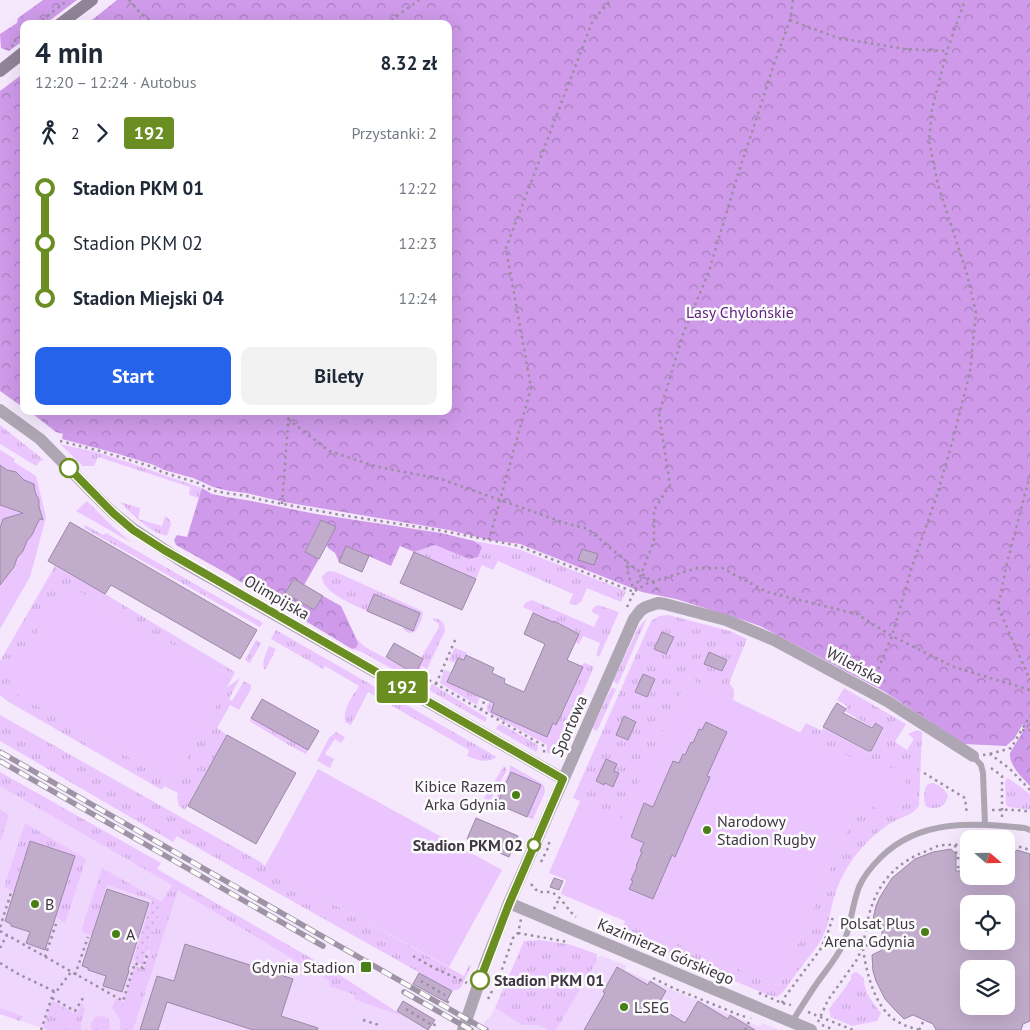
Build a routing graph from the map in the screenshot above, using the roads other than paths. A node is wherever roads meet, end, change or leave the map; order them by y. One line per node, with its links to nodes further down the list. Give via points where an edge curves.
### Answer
1 (92, 0): 2 (main road)
2 (65, 20)
3 (18, 50): 4 (main road)
4 (0, 71)
5 (0, 410): 8 (street, Olimpijska, via 40,439 113,513 146,539)
6 (646, 607): 7 (street, Wileńska, via 665,604 726,620 774,640 887,701); 8 (street, Sportowa, via 634,619)
7 (973, 756): 9 (lane, via 983,773)
8 (563, 779): 11 (street, Sportowa)
9 (985, 825): 10 (lane); 12 (lane, via 939,827 910,836 889,849 859,887 843,943)
10 (1030, 830)
11 (509, 904): 12 (street, Kazimierza Górskiego); 14 (street, Sportowa)
12 (792, 1022): 13 (street, Kazimierza Górskiego)
13 (814, 1026)
14 (463, 1030)

